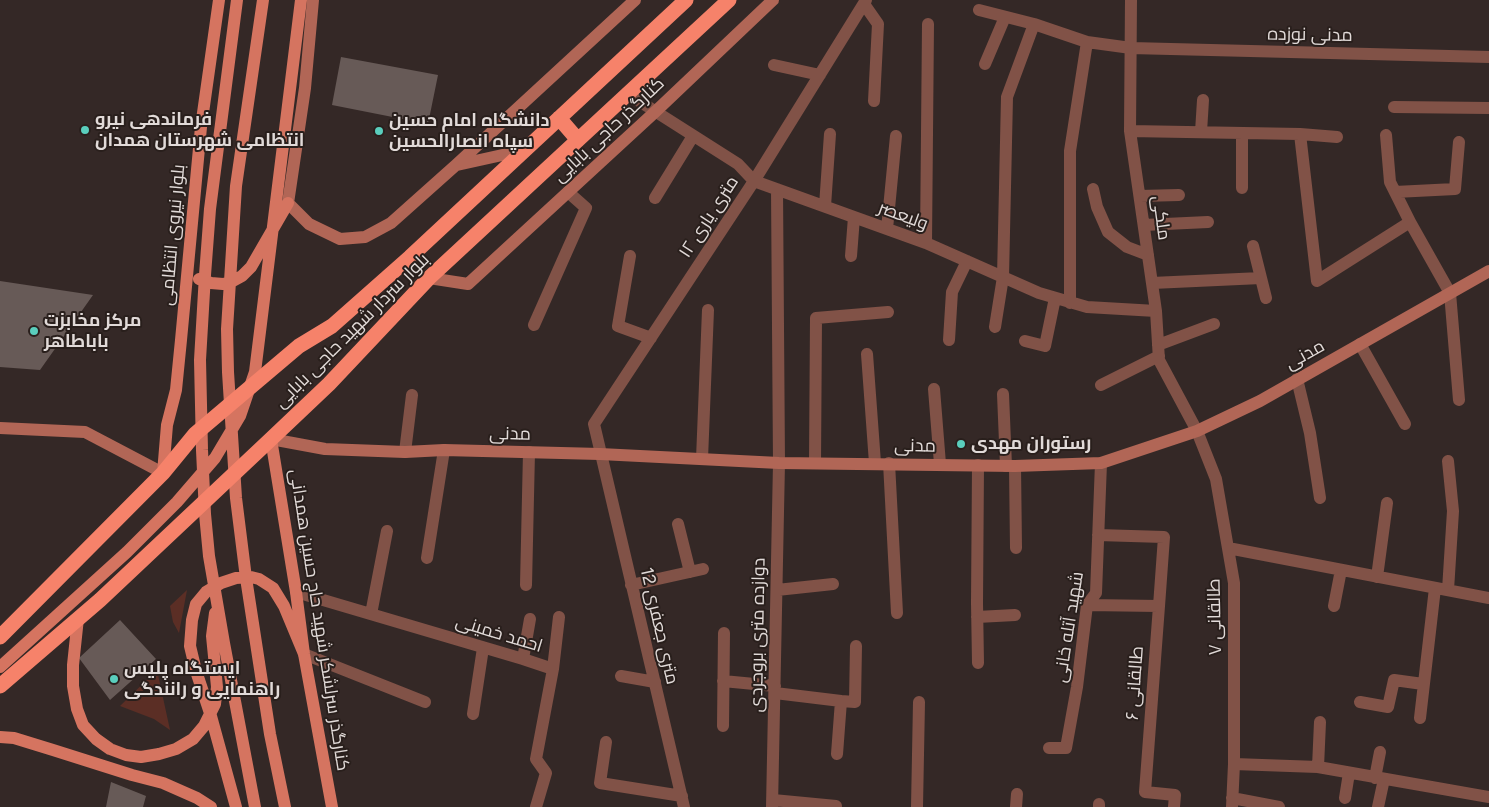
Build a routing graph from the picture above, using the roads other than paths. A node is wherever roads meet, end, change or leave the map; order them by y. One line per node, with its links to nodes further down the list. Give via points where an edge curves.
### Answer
1 (219, 0): 64 (main road, بلوار نیروی انتظامی, via 200,127)
2 (237, 0): 130 (main road, via 210,209 200,360 205,514)
3 (263, 0): 183 (main road, via 236,186 227,329 228,372 236,498 246,578 270,734)
4 (301, 0): 149 (main road, via 255,372 240,416 215,458 177,502)
5 (313, 0): 51 (main road, via 305,88)
6 (635, 0): 41 (main road)
7 (686, 0): 28 (highway, بلوار سردار شهید حاجی بابایی)
8 (729, 0): 22 (highway, بلوار سردار شهید حاجی بابایی)
9 (773, 0): 27 (main road, کنارگذر حاجی بابایی)
10 (1131, 0): 17 (street, ملکی)
11 (865, 2): 21 (street, ۱۲ متری یاری); 24 (street, via 878,24)
12 (979, 10): 13 (street, مدنی نوزده)
13 (1005, 17): 15 (street, مدنی نوزده); 19 (street)
14 (928, 24): 58 (street)
15 (1034, 24): 16 (street, مدنی نوزده); 66 (street, via 1007,97)
16 (1087, 42): 17 (street, مدنی نوزده); 73 (street, via 1070,151)
17 (1131, 48): 18 (street, مدنی نوزده); 29 (street, ملکی)
18 (1489, 57)
19 (985, 64)
20 (774, 65): 21 (street)
21 (820, 75): 42 (street, ۱۲ متری یاری)
22 (628, 94): 27 (street, ولیعصر); 38 (highway, بلوار سردار شهید حاجی بابایی)
23 (1203, 100): 30 (street)
24 (874, 101)
25 (1394, 107): 26 (street)
26 (1489, 108)
27 (655, 112): 35 (street, ولیعصر); 46 (main road, کنارگذر حاجی بابایی)
28 (559, 118): 38 (highway); 40 (highway, بلوار سردار شهید حاجی بابایی)
29 (1130, 131): 30 (street); 49 (street, ملکی)
30 (1201, 132): 31 (street)
31 (1242, 133): 33 (street); 43 (street)
32 (830, 134): 52 (street)
33 (1300, 134): 37 (street); 55 (street, via 1317,281)
34 (1386, 135): 47 (street, via 1390,182)
35 (693, 136): 42 (street, ولیعصر, via 738,164); 50 (street)
36 (896, 136): 57 (street)
37 (1337, 137)
38 (578, 140): 67 (highway, بلوار سردار شهید حاجی بابایی)
39 (1460, 142): 47 (street, via 1455,190)
40 (525, 150): 41 (main road); 110 (highway, بلوار سردار شهید حاجی بابایی, via 332,326 300,346 195,434)
41 (456, 165): 51 (main road, via 391,223 365,237 340,239 309,224)
42 (754, 181): 44 (street, ولیعصر); 80 (street, ۱۲ متری یاری)
43 (1242, 188)
44 (777, 189): 52 (street, ولیعصر); 102 (street, دوازده متری بروجردی)
45 (1093, 189): 60 (street, via 1108,232 1127,247)
46 (568, 192): 67 (main road, کنارگذر حاجی بابایی, via 468,284); 78 (street, via 586,208)
47 (1394, 192): 55 (street)
48 (1179, 195): 49 (street)
49 (1140, 196): 56 (street, ملکی)
50 (654, 198)
51 (288, 203): 64 (main road, via 251,267 242,276 223,284 211,283 203,281)
52 (826, 206): 53 (street, ولیعصر)
53 (854, 217): 57 (street, ولیعصر); 62 (street)
54 (1208, 222): 56 (street)
55 (1410, 222): 70 (street)
56 (1144, 225): 60 (street, ملکی)
57 (887, 229): 58 (street, ولیعصر)
58 (926, 243): 63 (street, ولیعصر)
59 (1253, 246): 68 (street)
60 (1148, 255): 69 (street, ملکی)
61 (630, 256): 80 (street, via 618,326)
62 (851, 256)
63 (967, 261): 66 (street, ولیعصر); 81 (street, via 952,292)
64 (188, 268): 110 (main road, بلوار نیروی انتظامی, via 176,390 167,425)
65 (1489, 271): 70 (main road, مدنی)
66 (1003, 277): 71 (street, ولیعصر); 79 (street)
67 (429, 278): 95 (highway, بلوار سردار شهید حاجی بابایی)
68 (1261, 278): 69 (street); 72 (street)
69 (1152, 283): 75 (street, ملکی)
70 (1450, 293): 83 (main road, مدنی); 91 (street)
71 (1055, 298): 73 (street, ولیعصر); 82 (street, via 1045,346)
72 (1266, 298)
73 (1070, 303): 75 (street, ولیعصر, via 1087,308)
74 (708, 310): 100 (street)
75 (1156, 311): 84 (street, ملکی)
76 (888, 312): 103 (street, via 816,318)
77 (1214, 324): 84 (street)
78 (534, 325)
79 (996, 327)
80 (651, 338): 99 (street, ۱۲ متری یاری, via 594,424)
81 (949, 340)
82 (1025, 341)
83 (1360, 344): 86 (main road, مدنی); 92 (street)
84 (1158, 350): 87 (street); 94 (street, ملکی, via 1159,360)
85 (867, 354): 104 (street)
86 (1297, 379): 94 (main road, مدنی); 111 (street, via 1310,433)
87 (1101, 385)
88 (934, 389): 107 (street)
89 (1002, 394): 109 (street)
90 (412, 395): 97 (street)
91 (1459, 400)
92 (1406, 424)
93 (0, 428): 110 (main road, via 85,432)
94 (1197, 431): 106 (main road, مدنی); 117 (street, طالقانی ۷, via 1216,479)
95 (271, 440): 97 (main road, مدنی, via 325,448); 129 (main road, کنارگذر سرلشکر شهید حاج حسین همدانی); 140 (highway, بلوار سردار شهید حاجی بابایی)
96 (444, 450): 97 (main road, مدنی); 98 (main road, مدنی); 118 (street)
97 (405, 452)
98 (529, 452): 99 (main road, مدنی); 124 (street)
99 (600, 454): 100 (main road, مدنی); 125 (street, 12 متری جعفری)
100 (702, 459): 102 (main road, مدنی)
101 (1448, 461): 128 (street, via 1452,511)
102 (780, 463): 103 (main road, مدنی); 127 (street, دوازده متری بروجردی)
103 (815, 463): 104 (main road, مدنی)
104 (875, 463): 105 (main road, مدنی)
105 (889, 463): 107 (main road, مدنی); 135 (street)
106 (1101, 463): 109 (main road, مدنی); 115 (street, شهید آتله خانی)
107 (940, 464): 108 (main road, مدنی)
108 (978, 465): 109 (main road, مدنی); 139 (street)
109 (1011, 466): 116 (street)
110 (163, 473): 143 (highway, بلوار سردار شهید حاجی بابایی)
111 (1320, 498)
112 (1387, 503): 122 (street)
113 (678, 524): 121 (street)
114 (387, 531): 136 (street)
115 (1098, 535): 132 (street, via 1164,537); 133 (street, شهید آتله خانی, via 1096,593)
116 (1016, 548)
117 (1228, 548): 120 (street); 170 (street, طالقانی ۷, via 1234,583)
118 (427, 558)
119 (703, 569): 121 (street)
120 (1341, 570): 122 (street); 134 (street)
121 (690, 572): 125 (street)
122 (1377, 577): 126 (street)
123 (833, 584): 127 (street)
124 (526, 585)
125 (631, 585): 153 (street, 12 متری جعفری)
126 (1435, 588): 128 (street); 154 (street)
127 (777, 590): 156 (street, دوازده متری بروجردی)
128 (1448, 590): 131 (street)
129 (296, 592): 136 (street, احمد خمینی); 146 (main road, کنارگذر سرلشکر شهید حاج حسین همدانی)
130 (216, 598): 140 (main road, via 212,636 217,687 215,704 194,739 176,749 141,757 110,750 83,725 73,686); 182 (main road)
131 (1489, 598)
132 (1159, 599): 133 (street); 187 (street, طالقانی ۶, via 1145,792 1175,795)
133 (1087, 605): 167 (street, شهید آتله خانی, via 1066,748)
134 (1334, 606)
135 (896, 613)
136 (371, 614): 145 (street, احمد خمینی)
137 (1014, 615): 139 (street)
138 (558, 617): 150 (street)
139 (977, 617): 148 (street)
140 (78, 618): 155 (highway, بلوار سردار شهید حاجی بابایی)
141 (530, 619): 147 (street)
142 (724, 633): 152 (street)
143 (0, 637)
144 (856, 646): 157 (street, via 855,702)
145 (483, 648): 147 (street, احمد خمینی); 161 (street)
146 (304, 654): 158 (street); 181 (main road, via 273,588 260,579 236,578 221,583 206,592 196,604 190,646); 184 (main road, کنارگذر سرلشکر شهید حاج حسین همدانی)
147 (523, 659): 150 (street, احمد خمینی)
148 (978, 663)
149 (0, 667)
150 (553, 669): 185 (street, احمد خمینی, via 536,759 546,773)
151 (621, 676): 153 (street)
152 (723, 681): 156 (street); 164 (street)
153 (654, 682): 176 (street, 12 متری جعفری)
154 (1423, 684): 160 (street, via 1394,680 1388,707); 162 (street)
155 (0, 686)
156 (775, 689): 157 (street); 178 (street, دوازده متری بروجردی)
157 (840, 701): 169 (street)
158 (425, 702)
159 (919, 702): 186 (street)
160 (1360, 702)
161 (473, 714)
162 (1420, 718)
163 (1320, 722): 171 (street)
164 (723, 726)
165 (0, 737): 180 (main road, via 14,738 163,783)
166 (606, 742): 176 (street, via 600,783)
167 (1049, 748)
168 (1380, 752): 173 (street)
169 (837, 754)
170 (1234, 764): 171 (street); 177 (street, طالقانی ۷)
171 (1318, 767): 172 (street)
172 (1349, 773): 173 (street); 175 (street)
173 (1380, 778): 174 (street); 189 (street)
174 (1489, 796)
175 (1345, 798)
176 (683, 802)
177 (1232, 802): 188 (street)
178 (772, 803): 179 (street)
179 (836, 806)
180 (211, 807)
181 (236, 807)
182 (255, 807)
183 (285, 807)
184 (332, 807)
185 (536, 807)
186 (918, 807)
187 (1174, 807)
188 (1278, 807)
189 (1378, 807)

